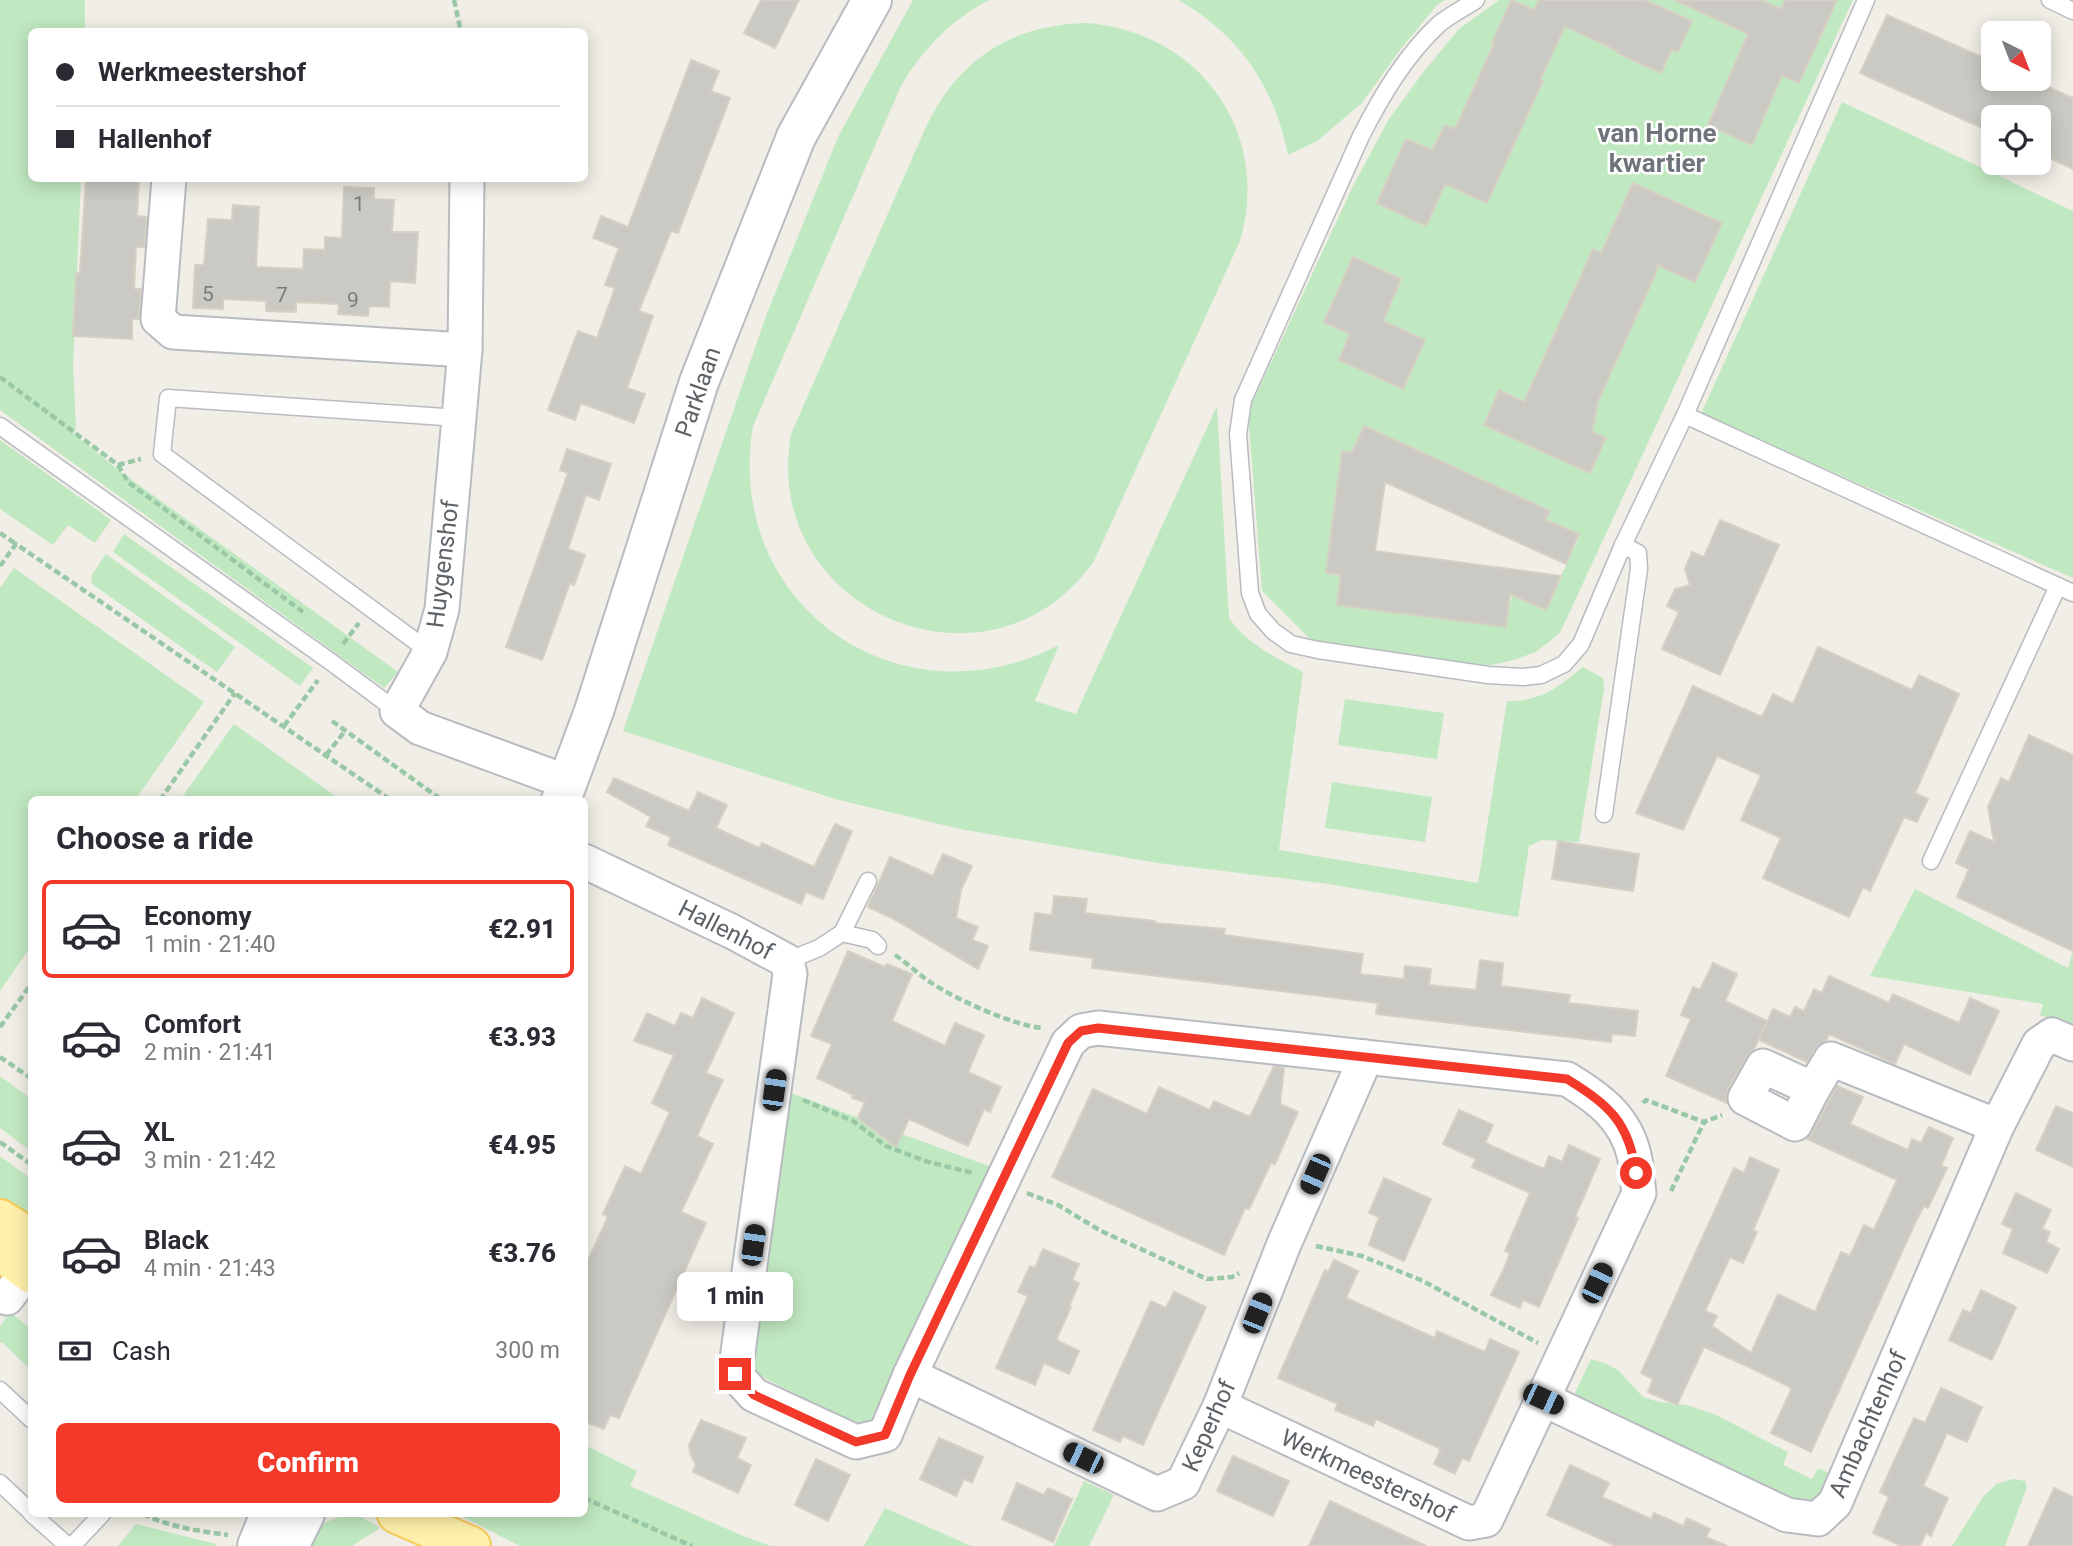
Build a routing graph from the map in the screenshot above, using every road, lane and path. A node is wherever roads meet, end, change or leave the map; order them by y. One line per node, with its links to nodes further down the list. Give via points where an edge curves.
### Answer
1 (454, 0): 7 (path)
2 (872, 0): 30 (street, Parklaan, via 796,137 699,382)
3 (1476, 0): 18 (lane, via 1440,23 1380,99 1243,400 1238,434 1250,593 1258,614 1291,644 1488,675 1542,675 1564,664 1581,644)
4 (1866, 0): 12 (lane)
5 (2050, 0): 6 (lane)
6 (2073, 11)
7 (460, 28)
8 (169, 182): 10 (street, via 158,319 173,332)
9 (467, 182): 10 (street, Huygenshof)
10 (466, 350): 13 (street, Huygenshof)
11 (0, 377): 15 (path, via 118,465)
12 (1685, 415): 18 (lane); 20 (lane)
13 (459, 418): 15 (lane, via 169,398); 22 (street, Huygenshof, via 442,609)
14 (0, 426): 23 (lane)
15 (162, 454): 21 (lane)
16 (0, 533): 17 (path)
17 (16, 544): 19 (path); 24 (path)
18 (1623, 545): 34 (lane, via 1638,553 1639,569)
19 (0, 566)
20 (2066, 589): 35 (lane)
21 (369, 608): 22 (lane); 23 (path)
22 (430, 652): 25 (street, Huygenshof)
23 (331, 662): 25 (lane); 27 (path)
24 (235, 693): 27 (path); 31 (path)
25 (397, 711): 30 (street, via 420,728)
26 (332, 721): 28 (path)
27 (284, 726): 29 (path)
28 (346, 731): 29 (path); 33 (path)
29 (326, 755): 32 (path)
30 (564, 791)
31 (163, 796)
32 (385, 796)
33 (436, 796)
34 (1604, 814)
35 (1931, 861)
36 (588, 862): 40 (street, Hallenhof)
37 (868, 881): 38 (lane)
38 (842, 933): 39 (lane, via 872,940); 40 (lane)
39 (878, 946): 43 (path, via 957,999 1028,1026)
40 (787, 961): 48 (street, Hallenhof, via 790,974)
41 (28, 988): 42 (path)
42 (0, 1027)
43 (1081, 1031): 45 (street, via 1098,1028); 54 (street, Hallenhof, via 1068,1043)
44 (2073, 1044): 51 (street, Ambachtenhof, via 2052,1035 2039,1044)
45 (1366, 1056): 50 (street, Werkmeestershof, via 1567,1079 1597,1097); 56 (street, Keperhof)
46 (0, 1057): 47 (path)
47 (28, 1076)
48 (774, 1090): 54 (path, via 853,1121 886,1146); 60 (street, Hallenhof, via 735,1374 754,1395 856,1442 885,1435)
49 (1745, 1098): 50 (path, via 1730,1112 1704,1122 1646,1100); 51 (street, via 1763,1066 1813,1089 1831,1059)
50 (1619, 1120): 59 (street, Werkmeestershof, via 1634,1153 1639,1193)
51 (1997, 1126): 62 (street, Ambachtenhof, via 1835,1503 1818,1519 1787,1515)
52 (0, 1142): 53 (path)
53 (28, 1163)
54 (1001, 1184): 58 (path, via 1058,1205 1101,1231 1207,1279 1232,1277); 60 (street, Hallenhof)
55 (0, 1219): 57 (main road)
56 (1284, 1244): 59 (path, via 1301,1243 1362,1256 1423,1281); 63 (street, Keperhof)
57 (15, 1269)
58 (1242, 1271)
59 (1563, 1356): 62 (street, Werkmeestershof)
60 (910, 1375): 63 (street, Keperhof, via 1157,1494 1183,1483)
61 (0, 1390): 64 (lane)
62 (1543, 1399): 63 (street, Werkmeestershof, via 1486,1520 1468,1523)
63 (1220, 1406)
64 (28, 1416)
65 (0, 1483): 67 (lane)
66 (588, 1500): 79 (path)
67 (28, 1509)
68 (37, 1517): 77 (lane)
69 (99, 1517): 77 (lane)
70 (148, 1517): 75 (path)
71 (267, 1517): 75 (street)
72 (304, 1517): 78 (street)
73 (404, 1517): 76 (main road)
74 (438, 1517): 76 (main road)
75 (243, 1541)
76 (470, 1545)
77 (70, 1546)
78 (289, 1546)
79 (692, 1546)

